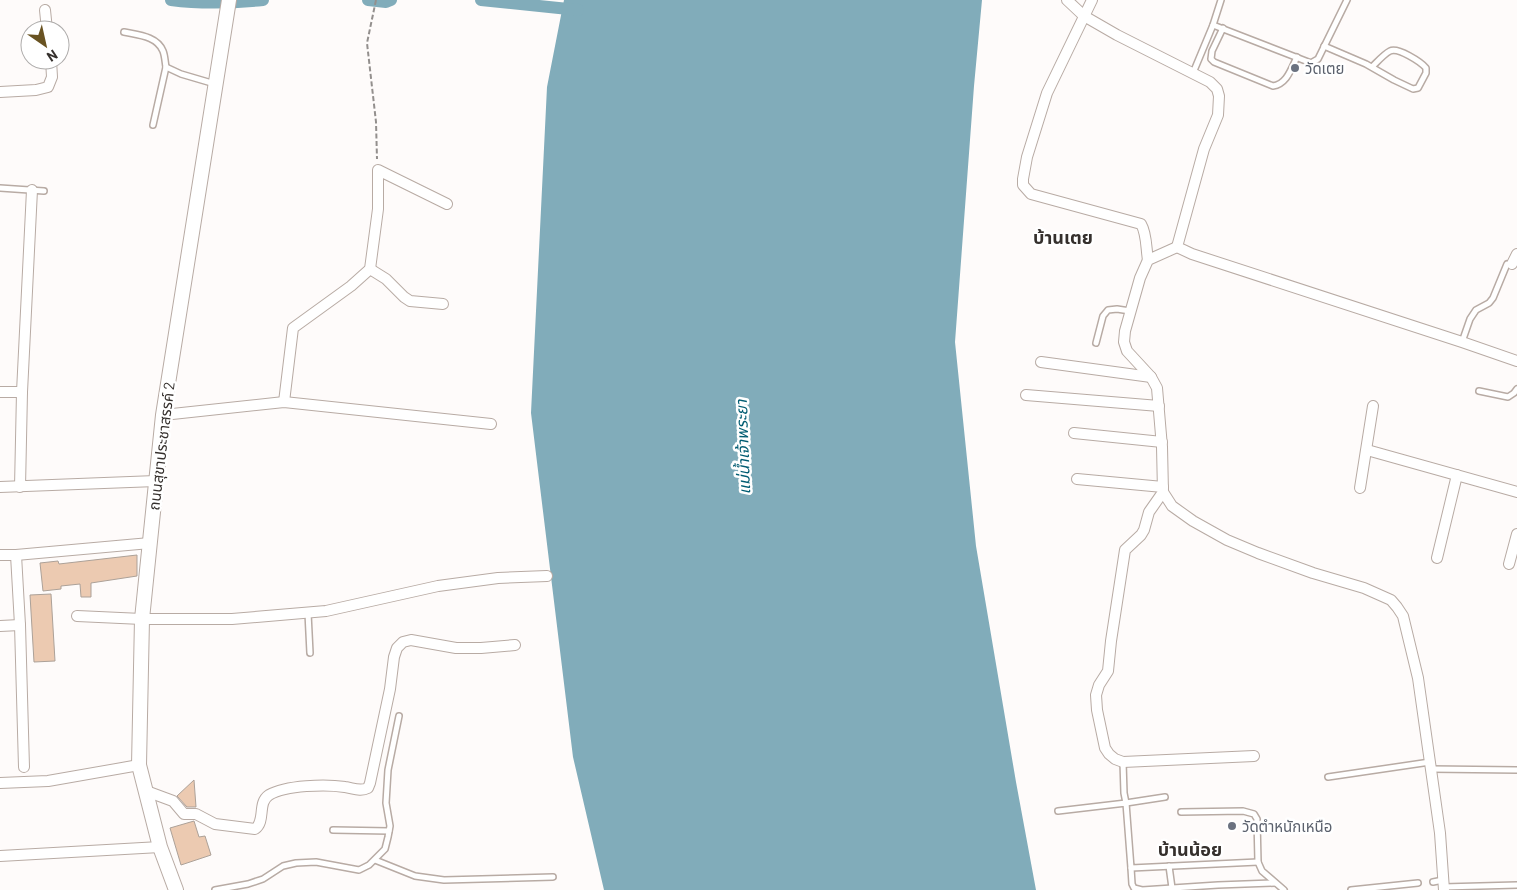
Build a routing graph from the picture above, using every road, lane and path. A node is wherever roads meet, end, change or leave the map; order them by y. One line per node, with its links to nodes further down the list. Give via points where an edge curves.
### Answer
1 (230, 0): 19 (street, ถนนสุขาประชาสรรค์ 2)
2 (376, 0): 22 (path, via 367,43)
3 (1066, 0): 8 (street)
4 (1092, 0): 8 (street)
5 (1221, 0): 10 (lane)
6 (1347, 0): 13 (lane)
7 (45, 10): 9 (street)
8 (1084, 16): 18 (street); 29 (street, via 1047,93 1027,157 1023,186 1031,194 1141,224)
9 (46, 20)
10 (1213, 24): 11 (lane); 18 (lane)
11 (1223, 28): 14 (lane); 14 (lane, via 1211,59 1273,86 1284,82)
12 (124, 32): 15 (lane, via 155,41 162,50)
13 (1324, 46): 14 (lane, via 1315,62); 16 (lane)
14 (1297, 58)
15 (166, 67): 19 (lane); 21 (lane)
16 (1372, 67): 16 (lane, via 1413,89 1418,88 1426,73 1422,64 1397,50 1390,51)
17 (51, 70): 20 (street, via 48,87)
18 (1193, 73): 27 (street, via 1217,89 1218,115 1204,149)
19 (216, 84): 47 (street, ถนนสุขาประชาสรรค์ 2)
20 (0, 92)
21 (153, 125)
22 (378, 170): 26 (street); 31 (street, via 378,209)
23 (0, 188): 24 (lane)
24 (32, 190): 25 (lane); 42 (street)
25 (44, 191)
26 (447, 204)
27 (1177, 247): 29 (street); 34 (street)
28 (1517, 254): 30 (street)
29 (1148, 260): 33 (street)
30 (1510, 264): 34 (lane, via 1493,298 1476,310 1470,319)
31 (370, 269): 32 (street, via 410,300); 44 (street, via 293,328)
32 (443, 304)
33 (1131, 311): 35 (lane, via 1108,310 1103,316); 38 (street, via 1124,342 1127,351)
34 (1462, 342): 37 (street)
35 (1096, 343)
36 (1041, 362): 38 (street)
37 (1517, 362)
38 (1151, 377): 45 (street, via 1157,388)
39 (1517, 389): 40 (lane, via 1508,397)
40 (1479, 390)
41 (0, 392): 42 (street)
42 (22, 392): 56 (street)
43 (1026, 395): 45 (street)
44 (284, 402): 47 (street); 48 (street)
45 (1159, 406): 50 (street)
46 (1373, 406): 51 (street)
47 (163, 415): 54 (street, ถนนสุขาประชาสรรค์ 2)
48 (490, 424)
49 (1074, 433): 50 (street)
50 (1162, 442): 58 (street)
51 (1367, 450): 52 (street); 57 (street)
52 (1457, 475): 59 (street); 64 (street)
53 (1077, 478): 58 (street)
54 (156, 482): 56 (street); 61 (street, ถนนสุขาประชาสรรค์ 2)
55 (0, 487): 56 (street)
56 (20, 487)
57 (1360, 488)
58 (1163, 490): 76 (street, via 1149,512 1144,530 1125,550 1108,670 1096,695 1105,748 1115,759); 78 (street, via 1172,506 1227,540 1364,588 1397,606 1403,616 1418,678)
59 (1517, 492)
60 (1517, 534): 65 (street)
61 (150, 543): 63 (street); 69 (street, ถนนสุขาประชาสรรค์ 2)
62 (0, 555): 63 (street)
63 (16, 555): 70 (street)
64 (1437, 558)
65 (1509, 564)
66 (547, 576): 67 (street, via 438,586)
67 (308, 613): 69 (street, via 232,619); 73 (lane)
68 (77, 616): 69 (street)
69 (142, 620): 77 (street, ถนนสุขาประชาสรรค์ 2)
70 (20, 625): 71 (street); 79 (street)
71 (0, 626)
72 (515, 645): 83 (street, via 456,648 412,640 403,642 394,657 370,783 363,790 295,787 276,792 264,801 261,822 255,829 215,824 196,814 184,814 173,801)
73 (310, 653)
74 (399, 716): 89 (lane, via 388,770 386,803)
75 (1254, 756): 76 (street)
76 (1123, 762): 85 (lane)
77 (139, 765): 82 (street, via 48,781); 83 (street, ถนนสุขาประชาสรรค์ 2)
78 (1431, 766): 80 (lane); 81 (lane); 100 (street)
79 (24, 767)
80 (1517, 770)
81 (1328, 777)
82 (0, 782)
83 (146, 791): 90 (street, ถนนสุขาประชาสรรค์ 2)
84 (1164, 797): 85 (lane)
85 (1126, 804): 86 (lane); 95 (lane)
86 (1058, 811)
87 (1181, 812): 93 (lane, via 1243,811 1254,814)
88 (333, 830): 89 (lane)
89 (389, 831): 92 (lane, via 385,849)
90 (160, 847): 91 (street); 103 (street, ถนนสุขาประชาสรรค์ 2)
91 (0, 856)
92 (375, 860): 96 (lane, via 415,876 444,880); 104 (lane, via 359,870 316,862 296,863 248,884)
93 (1258, 862): 94 (lane); 98 (lane, via 1262,871)
94 (1169, 866): 95 (lane); 102 (lane)
95 (1131, 868): 102 (lane, via 1132,884 1136,889)
96 (553, 877)
97 (1432, 882): 100 (lane)
98 (1275, 883): 102 (lane); 105 (lane)
99 (1418, 883): 106 (lane)
100 (1443, 885): 101 (lane)
101 (1517, 885)
102 (1172, 888)
103 (176, 890)
104 (215, 890)
105 (1284, 890)
106 (1351, 890)

